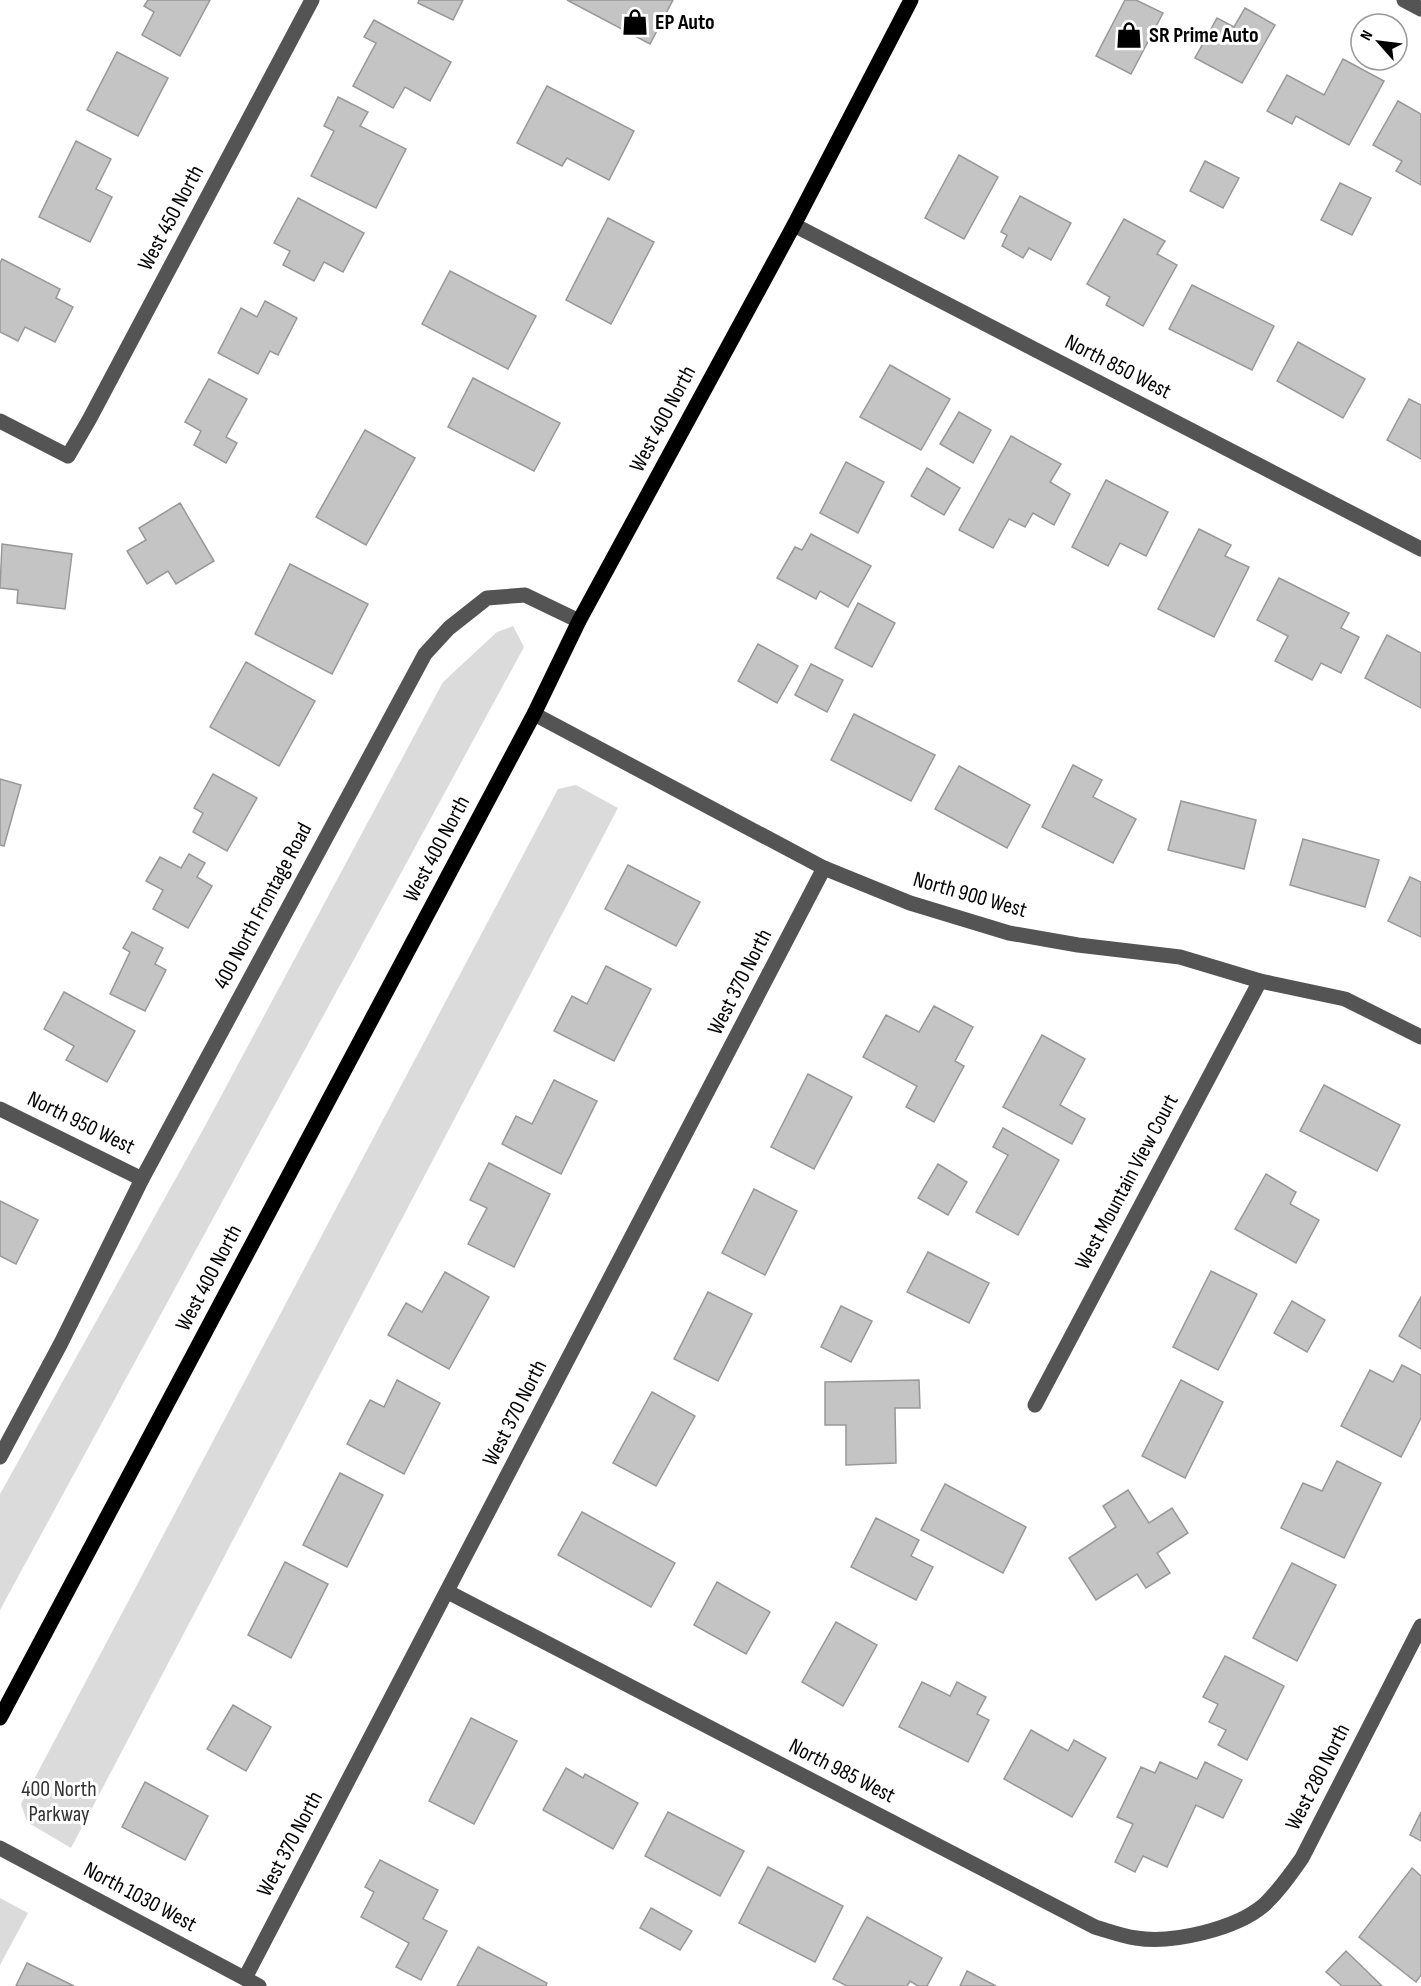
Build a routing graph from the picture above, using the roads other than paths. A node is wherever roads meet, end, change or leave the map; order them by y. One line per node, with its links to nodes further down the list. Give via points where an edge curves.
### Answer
1 (312, 0): 6 (street, West 450 North, via 68,456)
2 (911, 0): 5 (main road, West 400 North)
3 (1404, 0): 4 (street)
4 (1421, 9)
5 (794, 225): 7 (street, North 850 West); 8 (main road, West 400 North)
6 (0, 421)
7 (1421, 549)
8 (579, 621): 9 (main road, West 400 North); 14 (street, 400 North Frontage Road, via 525,595 487,598 424,654)
9 (534, 714): 10 (street, North 900 West); 19 (main road, West 400 North)
10 (824, 868): 11 (street, North 900 West, via 910,903 1009,933 1180,957); 17 (street, West 370 North)
11 (1260, 981): 12 (street, North 900 West, via 1344,999); 15 (street, West Mountain View Court)
12 (1421, 1037)
13 (0, 1109): 14 (street, North 950 West)
14 (142, 1179): 16 (street, 400 North Frontage Road)
15 (1035, 1405)
16 (0, 1457)
17 (448, 1592): 21 (street, North 985 West, via 1095,1927 1137,1938 1175,1940); 22 (street, West 370 North)
18 (1421, 1626): 21 (street, West 280 North, via 1302,1858 1262,1906)
19 (0, 1718)
20 (0, 1848): 22 (street, North 1030 West)
21 (1228, 1925)
22 (245, 1978): 23 (street, North 1030 West)
23 (259, 1986)

